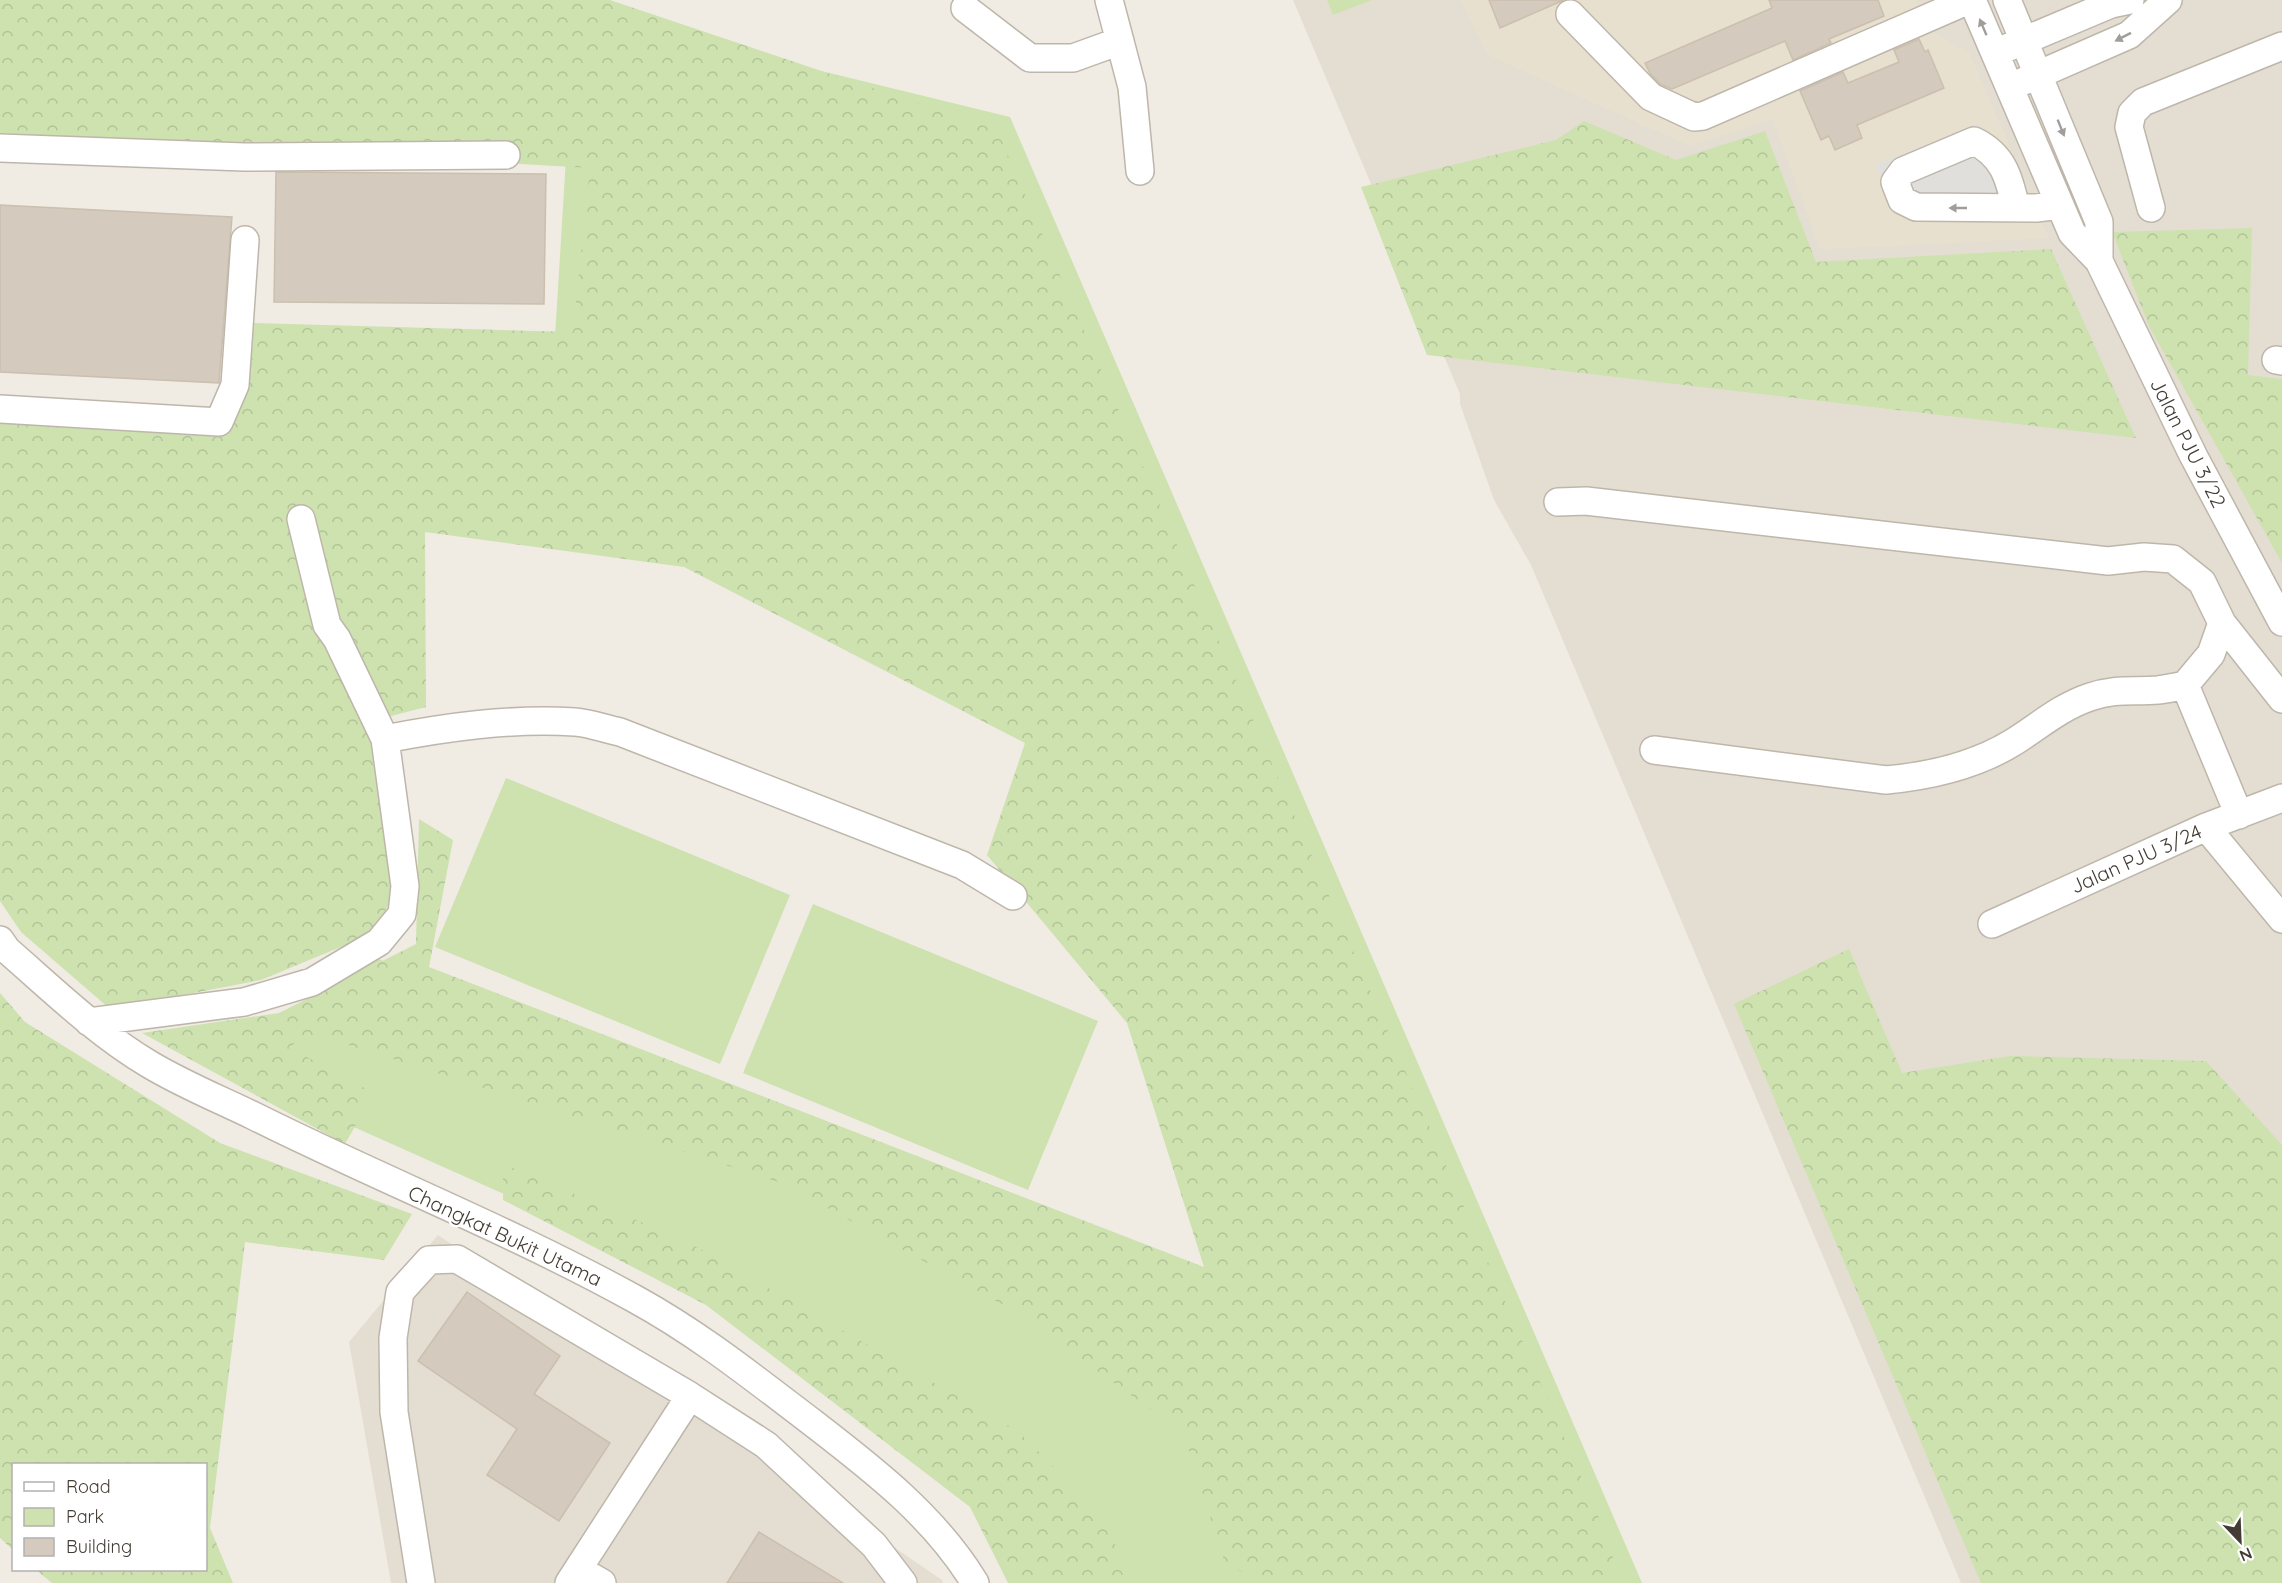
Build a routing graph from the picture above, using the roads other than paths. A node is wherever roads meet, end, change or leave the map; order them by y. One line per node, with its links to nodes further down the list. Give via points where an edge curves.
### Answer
1 (1109, 0): 9 (street)
2 (2007, 0): 8 (street, Jalan PJU 3/22)
3 (2130, 0): 8 (street)
4 (2168, 0): 12 (street, one-way to 12, via 2129,35)
5 (1958, 2): 7 (street, via 1694,117 1651,97); 11 (street, Jalan PJU 3/22, one-way to 5)
6 (965, 8): 9 (street, via 1030,58 1073,58)
7 (1570, 14)
8 (2024, 40): 11 (street); 12 (street, Jalan PJU 3/22)
9 (1120, 41): 16 (street, via 1132,87)
10 (2282, 46): 19 (street, via 2143,102 2132,113 2129,128)
11 (1994, 53): 13 (street, Jalan PJU 3/22)
12 (2039, 74): 13 (street); 21 (street, Jalan PJU 3/22, one-way to 21, via 2099,222)
13 (2009, 87): 17 (street, Jalan PJU 3/22)
14 (0, 148): 15 (street, via 244,157)
15 (506, 155)
16 (1140, 171)
17 (2060, 205): 18 (street); 21 (street, Jalan PJU 3/22, via 2072,233)
18 (2016, 208)
19 (2151, 208)
20 (246, 240): 22 (street, via 235,385 219,422)
21 (2099, 261): 25 (street, Jalan PJU 3/22, via 2193,456)
22 (0, 409)
23 (1558, 502): 26 (street, via 1586,501 2108,561 2173,559 2202,582)
24 (301, 519): 29 (street, via 327,625)
25 (2279, 616)
26 (2222, 623): 27 (street, via 2211,654); 28 (street)
27 (2185, 685): 30 (street, via 2157,690 2122,689 2090,697 1972,763 1920,777 1886,780); 32 (street)
28 (2282, 699)
29 (385, 739): 34 (street, via 441,728 506,723 576,722 620,732 962,865); 38 (street, via 405,886 402,914 379,942 312,982 244,1002)
30 (1654, 750)
31 (2282, 798): 32 (street, Jalan PJU 3/24)
32 (2238, 815): 33 (street, Jalan PJU 3/24)
33 (2206, 827): 35 (street); 36 (street, Jalan PJU 3/24)
34 (1013, 896)
35 (2282, 919)
36 (1992, 924)
37 (0, 940): 38 (street, Changkat Bukit Utama)
38 (89, 1022): 44 (street, Changkat Bukit Utama, via 149,1065 551,1256 637,1300 712,1346 861,1460 919,1511)
39 (690, 1396): 40 (street); 41 (street, via 457,1259 429,1260 400,1292 393,1338 394,1412); 43 (street, via 766,1445 874,1545)
40 (573, 1576): 42 (street)
41 (421, 1583)
42 (602, 1583)
43 (903, 1583)
44 (975, 1583)

